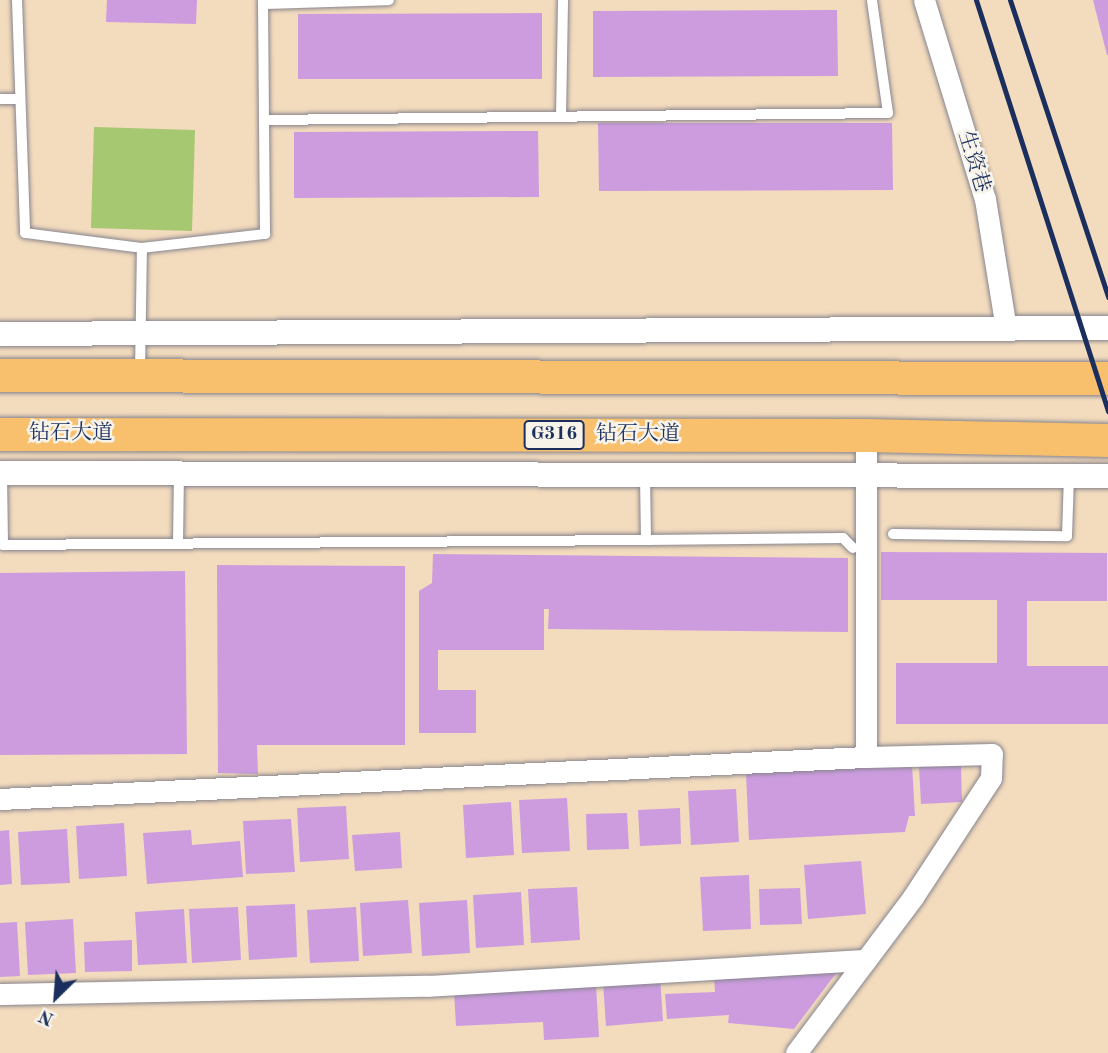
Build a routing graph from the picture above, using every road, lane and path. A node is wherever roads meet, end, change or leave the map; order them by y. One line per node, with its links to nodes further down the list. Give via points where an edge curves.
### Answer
1 (17, 0): 8 (lane)
2 (389, 0): 6 (lane)
3 (563, 0): 9 (lane)
4 (872, 0): 9 (lane, via 888,113)
5 (924, 0): 12 (street, 生资巷, via 985,199)
6 (263, 2): 10 (lane)
7 (0, 99): 8 (lane)
8 (20, 99): 11 (lane, via 25,233)
9 (561, 117): 10 (lane)
10 (264, 120): 11 (lane, via 265,233)
11 (142, 248): 14 (lane)
12 (1006, 328): 13 (street); 14 (street)
13 (1108, 328)
14 (140, 333): 15 (street); 17 (lane)
15 (0, 334)
16 (0, 375): 17 (highway)
17 (140, 375): 18 (highway)
18 (1108, 378)
19 (0, 434): 20 (highway, 钻石大道 / G316)
20 (138, 434): 21 (highway, 钻石大道 / G316); 24 (street)
21 (866, 435): 22 (highway, 钻石大道 / G316); 29 (street)
22 (1108, 440)
23 (1, 473): 24 (street); 33 (lane)
24 (136, 474): 25 (street)
25 (179, 474): 28 (street); 32 (lane)
26 (1069, 476): 27 (street); 29 (street); 30 (lane, via 1068,536)
27 (1108, 476)
28 (645, 477): 29 (street); 31 (lane)
29 (867, 478): 35 (street)
30 (893, 534)
31 (646, 540): 32 (lane); 34 (lane, via 843,538)
32 (177, 544): 33 (lane)
33 (1, 545)
34 (853, 548)
35 (866, 757): 36 (street); 37 (street, via 992,754 991,778)
36 (0, 799)
37 (865, 960): 38 (street, via 427,986); 39 (street)
38 (0, 994)
39 (796, 1053)

